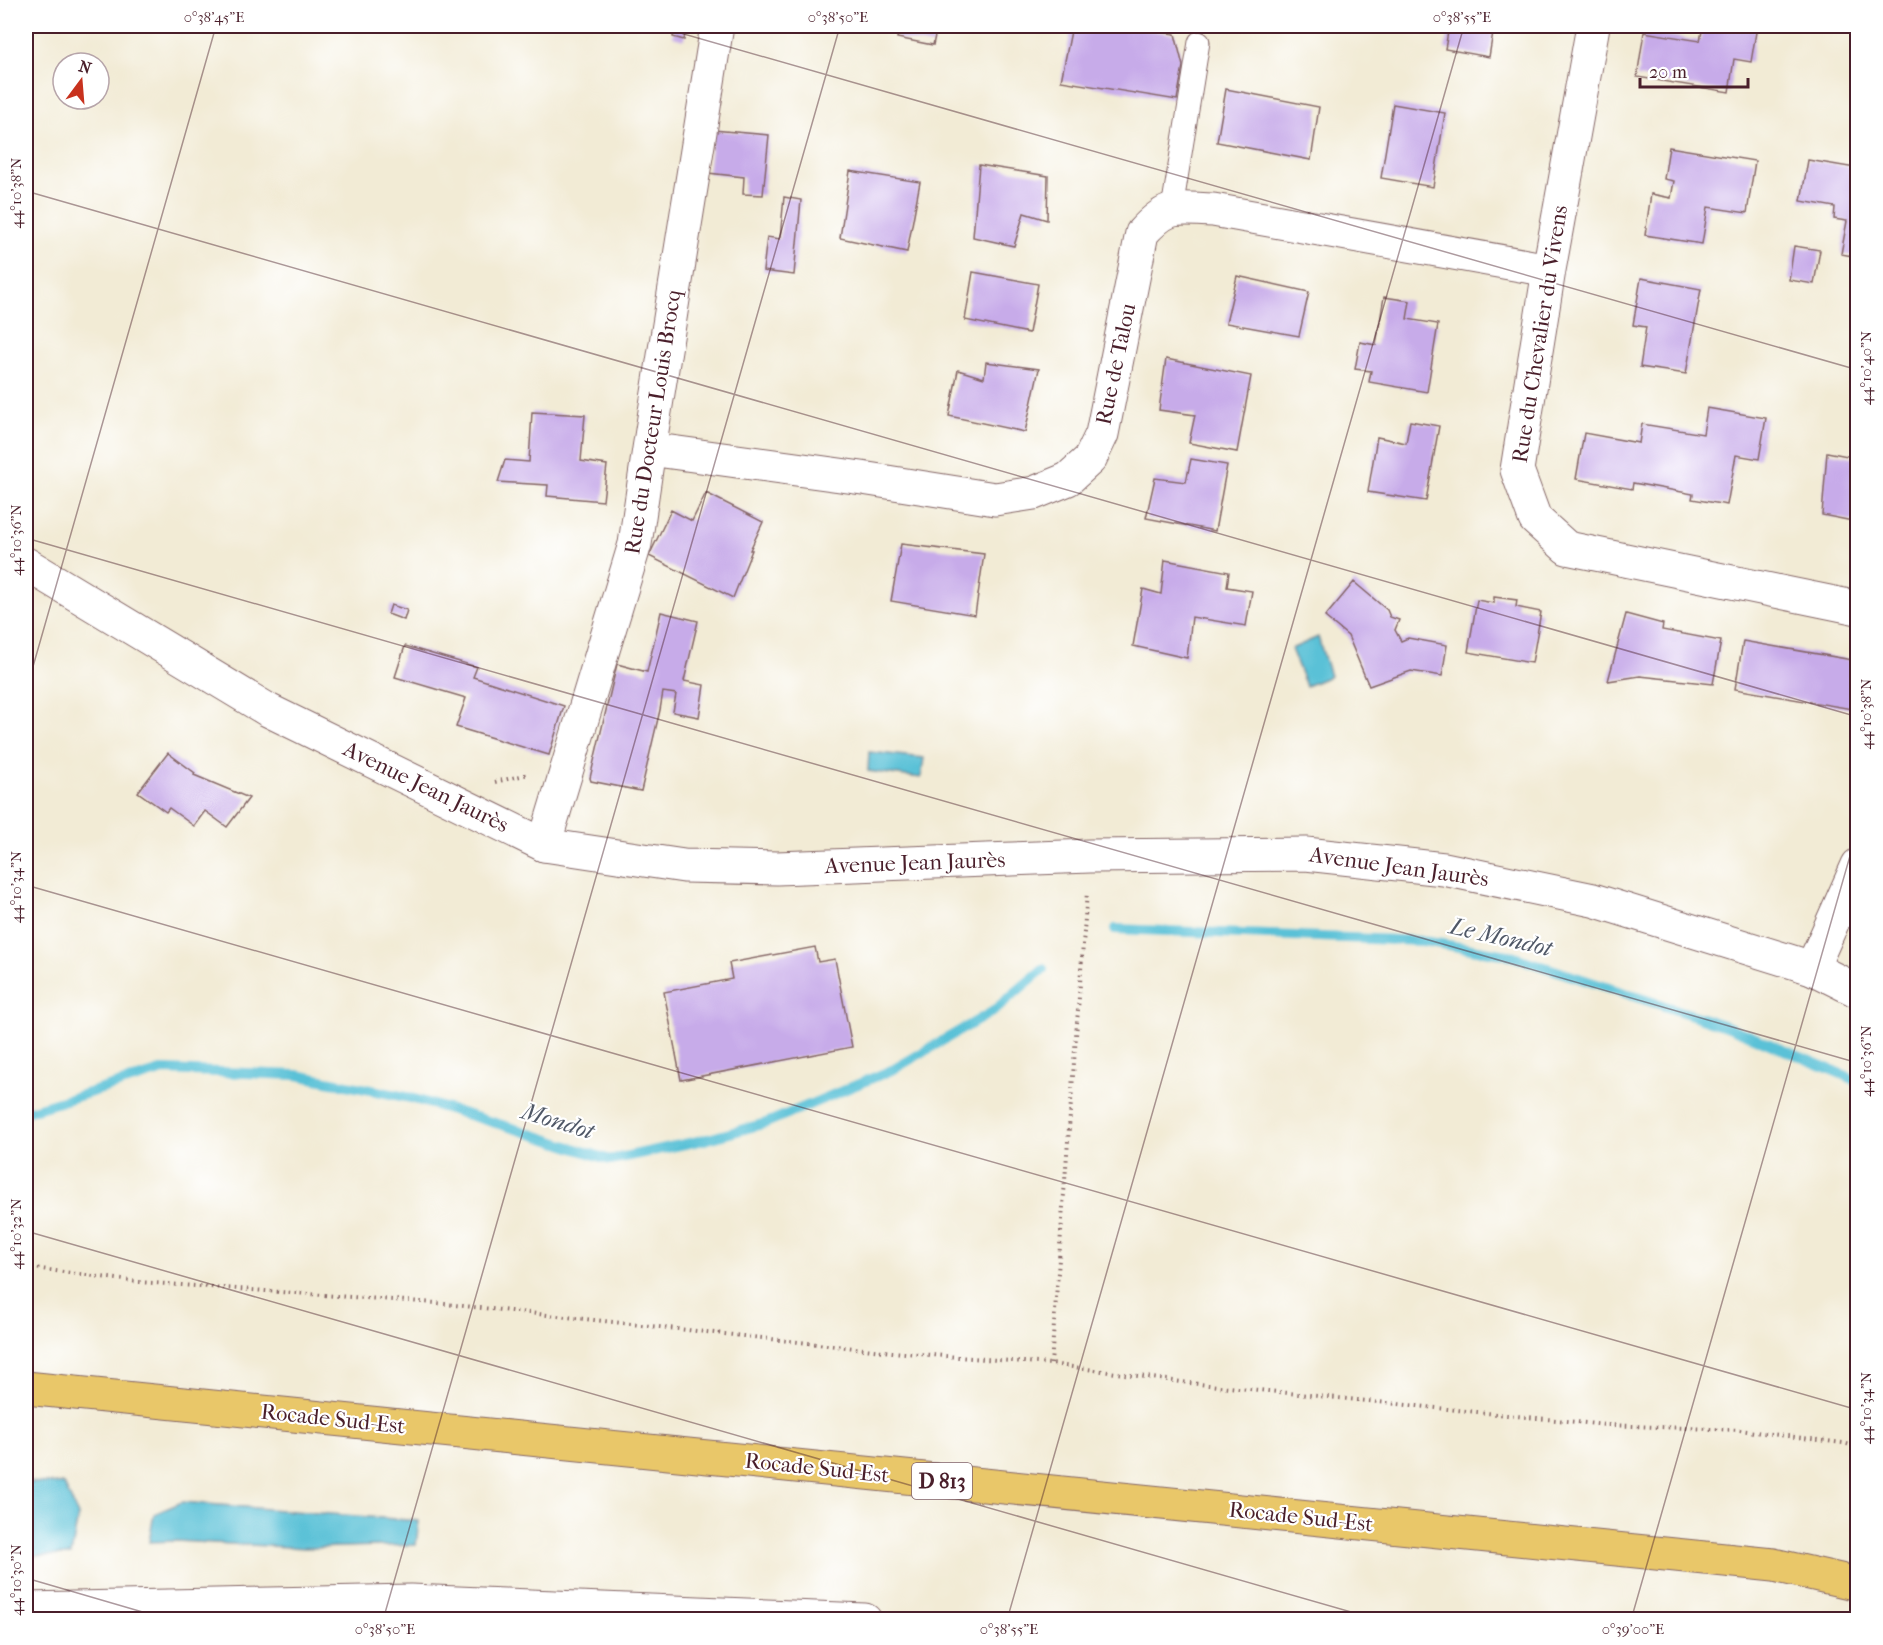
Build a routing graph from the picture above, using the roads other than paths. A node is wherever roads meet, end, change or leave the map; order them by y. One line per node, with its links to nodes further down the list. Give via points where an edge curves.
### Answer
1 (717, 26): 6 (street, Rue du Docteur Louis Brocq)
2 (1593, 26): 5 (street, Rue du Chevalier du Vivens)
3 (1198, 42): 4 (lane)
4 (1172, 209): 5 (street, via 1213,210); 6 (street, Rue de Talou, via 1154,219 1142,233 1102,434 1090,459 1068,479 1034,492 995,500)
5 (1549, 270): 8 (street, Rue du Chevalier du Vivens, via 1516,470 1535,519 1568,548)
6 (649, 449): 9 (street, Rue du Docteur Louis Brocq, via 635,544)
7 (28, 571): 9 (street, Avenue Jean Jaurès, via 268,710)
8 (1857, 608)
9 (544, 845): 11 (street, Avenue Jean Jaurès, via 684,866 777,868 1090,856 1306,854 1444,869 1593,900)
10 (1857, 865): 11 (street)
11 (1812, 968): 12 (street, Avenue Jean Jaurès)
12 (1857, 991)
13 (26, 1388): 14 (main road, Rocade Sud-Est / D 813, via 1774,1565)
14 (1857, 1584)
15 (26, 1609): 16 (street, via 411,1601)
16 (866, 1620)

